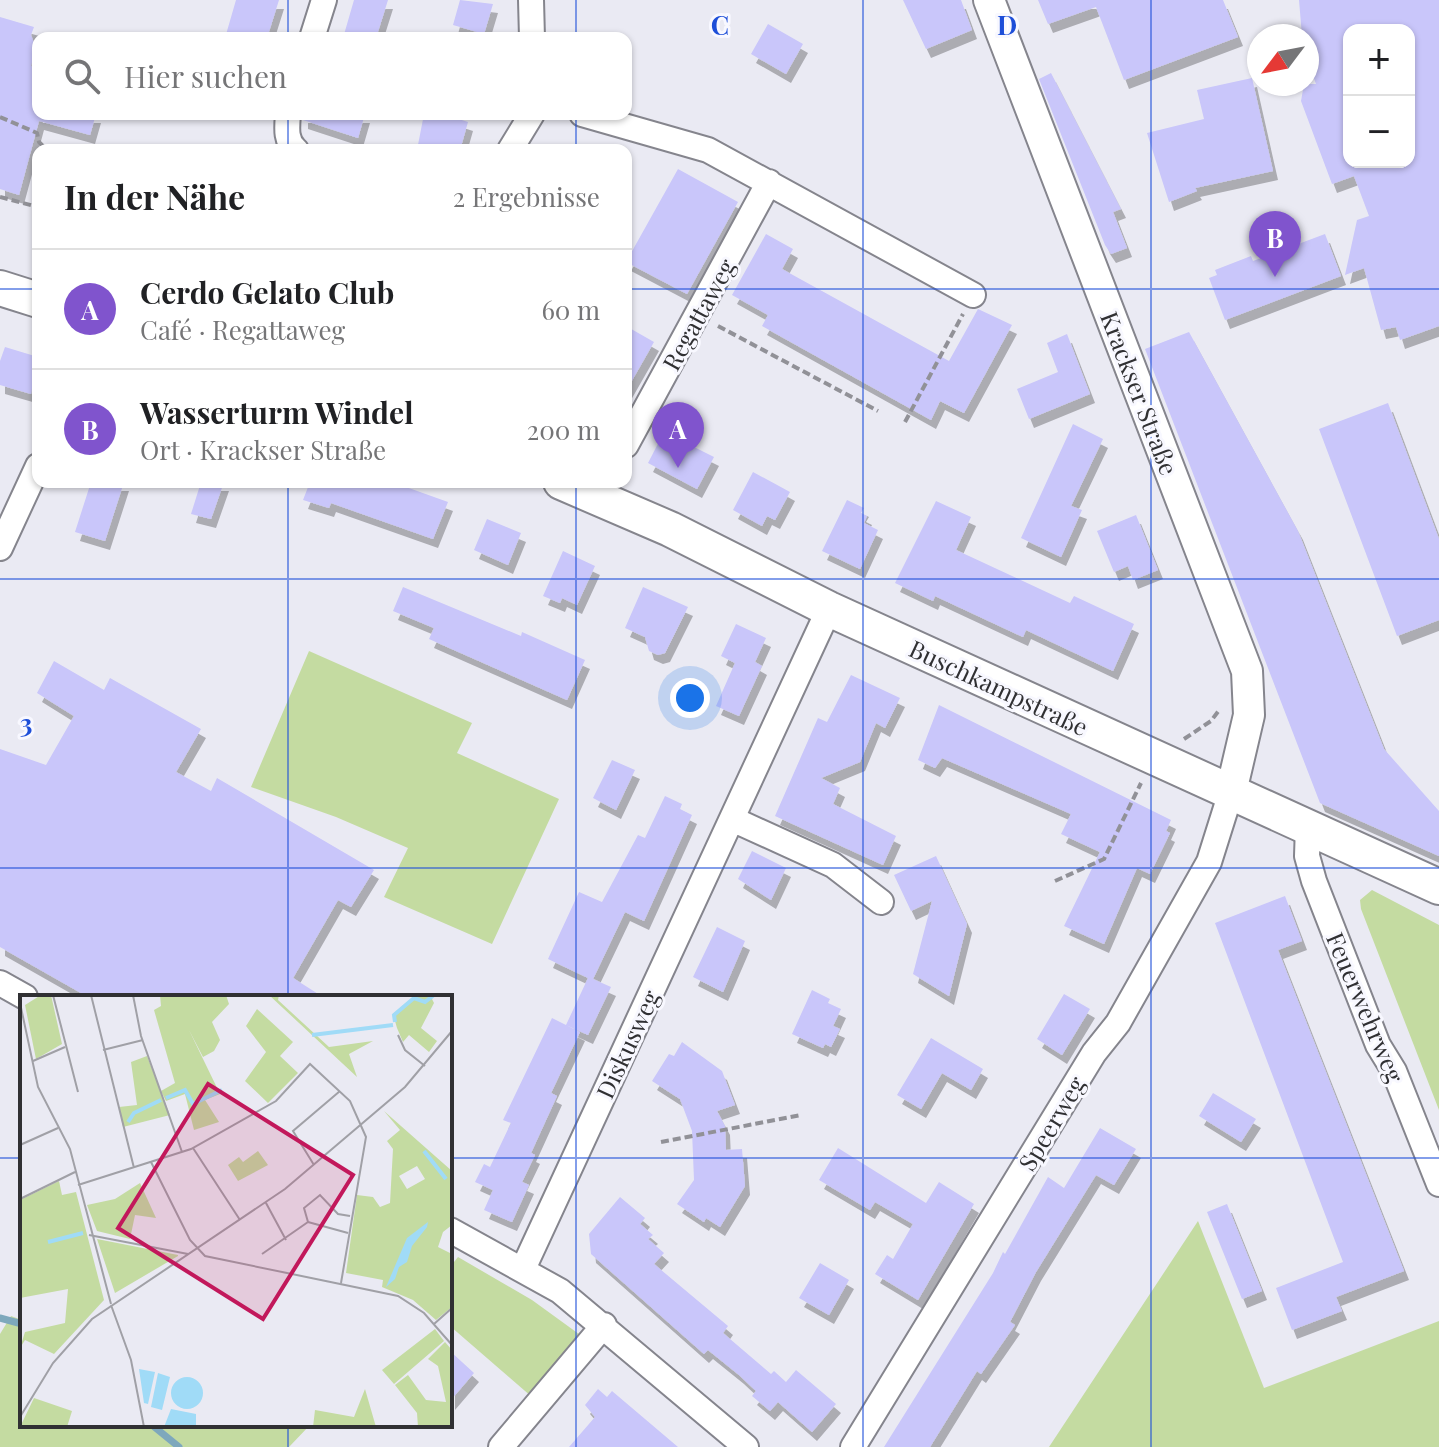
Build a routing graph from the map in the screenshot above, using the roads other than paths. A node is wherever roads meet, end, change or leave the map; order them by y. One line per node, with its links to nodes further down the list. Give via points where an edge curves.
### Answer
1 (324, 0): 4 (street)
2 (531, 0): 5 (street)
3 (989, 0): 20 (street, Krackser Straße, via 1247,671 1249,715)
4 (314, 32)
5 (532, 32)
6 (287, 120): 9 (street)
7 (528, 120): 10 (street)
8 (604, 120): 11 (street, via 687,142)
9 (290, 144)
10 (514, 144)
11 (769, 182): 13 (street); 15 (street, Regattaweg)
12 (0, 288): 14 (main road)
13 (973, 295)
14 (32, 298)
15 (632, 434)
16 (32, 479): 18 (street)
17 (602, 489): 19 (main road, Buschkampstraße)
18 (0, 548)
19 (829, 609): 20 (main road, Buschkampstraße); 21 (street, Diskusweg)
20 (1231, 792): 22 (main road, Buschkampstraße); 33 (street, Speerweg, via 1209,862 1125,1010)
21 (732, 819): 24 (street, via 833,865); 29 (street, Diskusweg)
22 (1308, 826): 23 (main road, Buschkampstraße); 27 (street, Feuerwehrweg, via 1307,856 1314,881)
23 (1439, 887)
24 (881, 902)
25 (0, 983): 26 (street)
26 (21, 995)
27 (1439, 1184)
28 (452, 1231): 29 (street)
29 (523, 1269): 30 (street)
30 (604, 1325): 31 (street); 32 (street)
31 (501, 1447)
32 (746, 1447)
33 (853, 1447)

